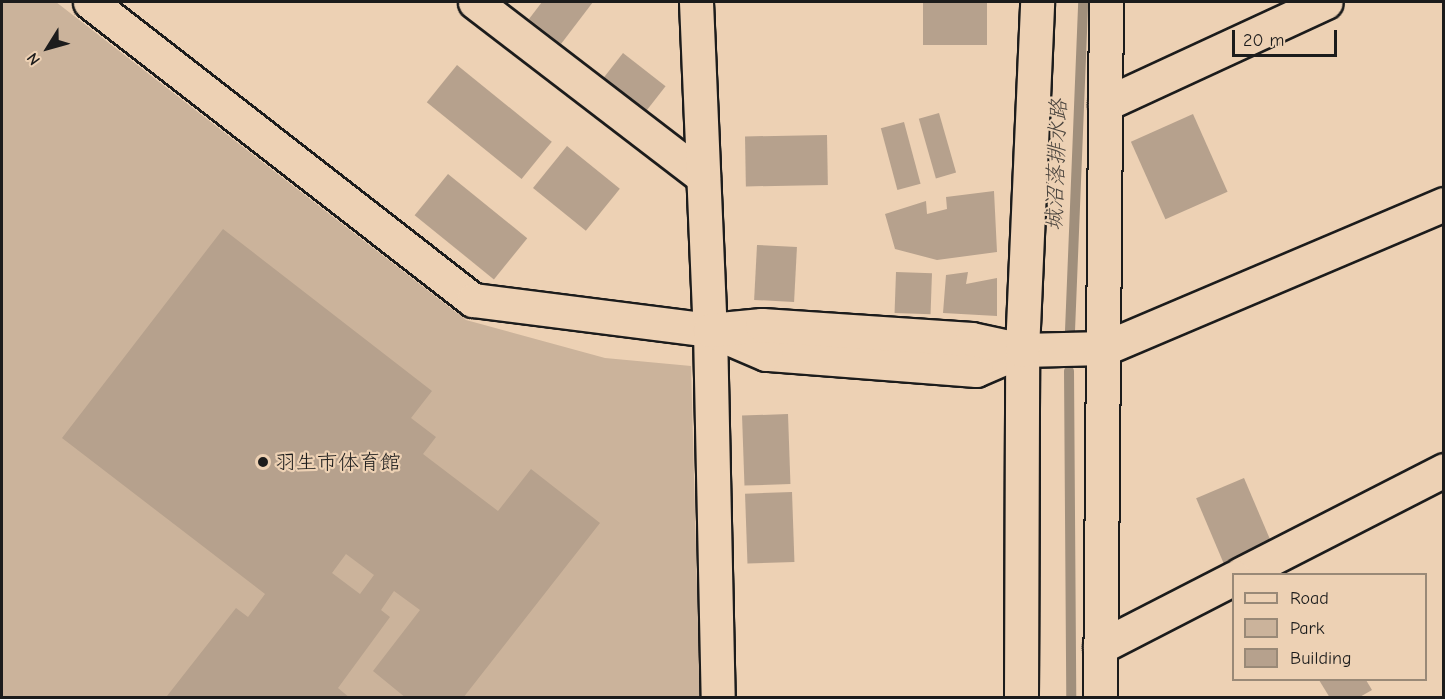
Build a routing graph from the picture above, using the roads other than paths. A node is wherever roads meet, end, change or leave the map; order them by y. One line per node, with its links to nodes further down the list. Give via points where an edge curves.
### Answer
1 (90, 2): 10 (street, via 473,300)
2 (475, 2): 8 (street)
3 (696, 2): 8 (street)
4 (1037, 2): 12 (street)
5 (1106, 2): 7 (street)
6 (1326, 2): 7 (street)
7 (1105, 104): 11 (street)
8 (703, 177): 10 (street)
9 (1443, 204): 11 (street)
10 (710, 330): 12 (street, via 766,354 976,370); 17 (street)
11 (1105, 348): 12 (street); 16 (street)
12 (1022, 351): 18 (street)
13 (1443, 470): 14 (street)
14 (1243, 573)
15 (1232, 579): 16 (street)
16 (1100, 647): 19 (street)
17 (718, 698)
18 (1021, 698)
19 (1100, 698)

